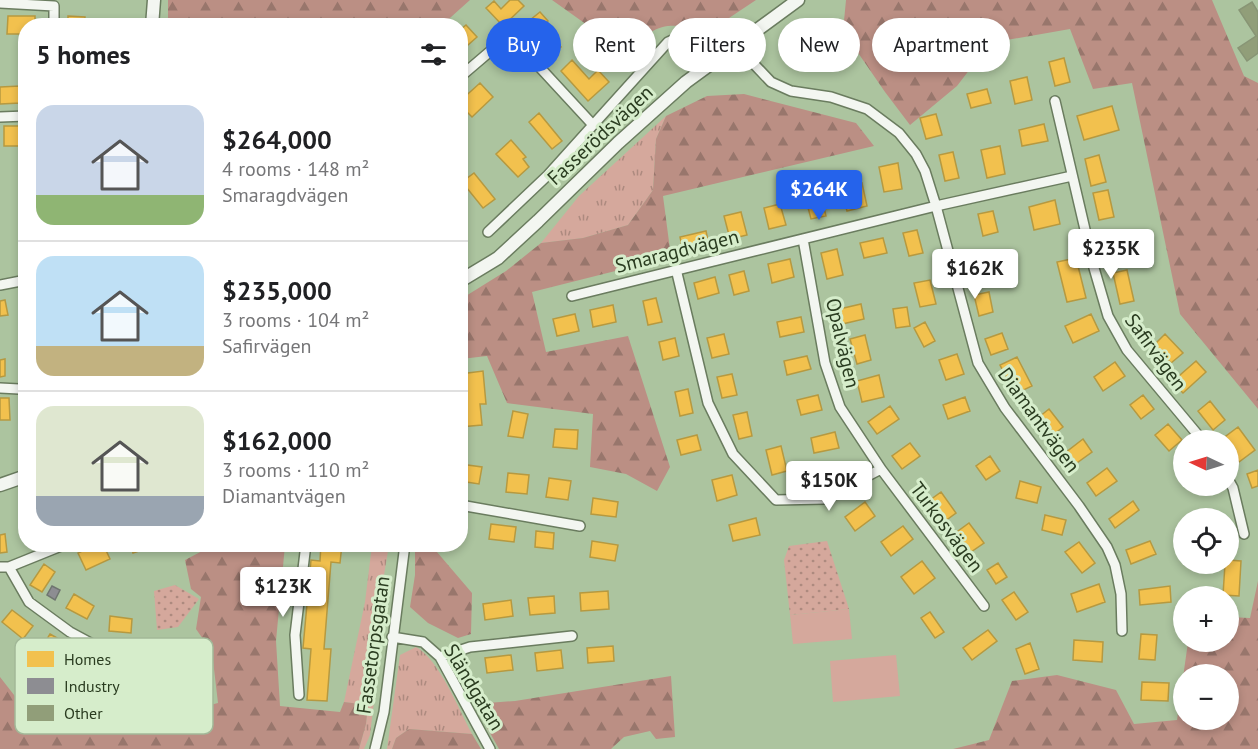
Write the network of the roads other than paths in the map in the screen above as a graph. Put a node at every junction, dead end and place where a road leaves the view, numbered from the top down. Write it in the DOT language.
graph roads {
  1 [pos="153,0"];
  2 [pos="798,0"];
  3 [pos="0,3"];
  4 [pos="54,3"];
  5 [pos="152,18"];
  6 [pos="766,24"];
  7 [pos="668,42"];
  8 [pos="468,70"];
  9 [pos="699,72"];
  10 [pos="761,72"];
  11 [pos="1055,101"];
  12 [pos="0,117"];
  13 [pos="18,117"];
  14 [pos="593,125"];
  15 [pos="1072,176"];
  16 [pos="936,206"];
  17 [pos="488,232"];
  18 [pos="803,239"];
  19 [pos="676,269"];
  20 [pos="468,276"];
  21 [pos="18,282"];
  22 [pos="0,285"];
  23 [pos="572,296"];
  24 [pos="0,388"];
  25 [pos="18,389"];
  26 [pos="1194,430"];
  27 [pos="881,469"];
  28 [pos="18,479"];
  29 [pos="0,485"];
  30 [pos="1235,496"];
  31 [pos="468,506"];
  32 [pos="580,526"];
  33 [pos="1244,534"];
  34 [pos="44,552"];
  35 [pos="305,552"];
  36 [pos="404,552"];
  37 [pos="4,567"];
  38 [pos="984,606"];
  39 [pos="1122,631"];
  40 [pos="572,636"];
  41 [pos="392,637"];
  42 [pos="81,638"];
  43 [pos="441,657"];
  44 [pos="299,695"];
  45 [pos="375,749"];
  46 [pos="490,749"];
  1 -- 5 [label="street"];
  2 -- 6 [label="street, Fasserödsvägen"];
  3 -- 4 [label="street"];
  7 -- 14 [label="street"];
  8 -- 14 [label="street"];
  9 -- 20 [label="street, Fasserödsvägen"];
  10 -- 16 [label="street, Diamantvägen"];
  11 -- 15 [label="street, Safirvägen"];
  12 -- 13 [label="street"];
  14 -- 17 [label="street"];
  15 -- 16 [label="street, Smaragdvägen"];
  15 -- 26 [label="street, Safirvägen"];
  16 -- 18 [label="street, Smaragdvägen"];
  16 -- 39 [label="street, Diamantvägen"];
  18 -- 19 [label="street, Smaragdvägen"];
  18 -- 27 [label="street, Opalvägen"];
  19 -- 23 [label="street, Smaragdvägen"];
  19 -- 27 [label="street"];
  21 -- 22 [label="street"];
  24 -- 25 [label="street"];
  27 -- 38 [label="street, Turkosvägen"];
  28 -- 29 [label="street"];
  30 -- 33 [label="street"];
  31 -- 32 [label="street"];
  34 -- 37 [label="street"];
  35 -- 44 [label="street"];
  36 -- 41 [label="street, Fassetorpsgatan"];
  37 -- 42 [label="street"];
  40 -- 43 [label="street"];
  41 -- 43 [label="street, Sländgatan"];
  41 -- 45 [label="street, Fassetorpsgatan"];
  43 -- 46 [label="street, Sländgatan"];
}
